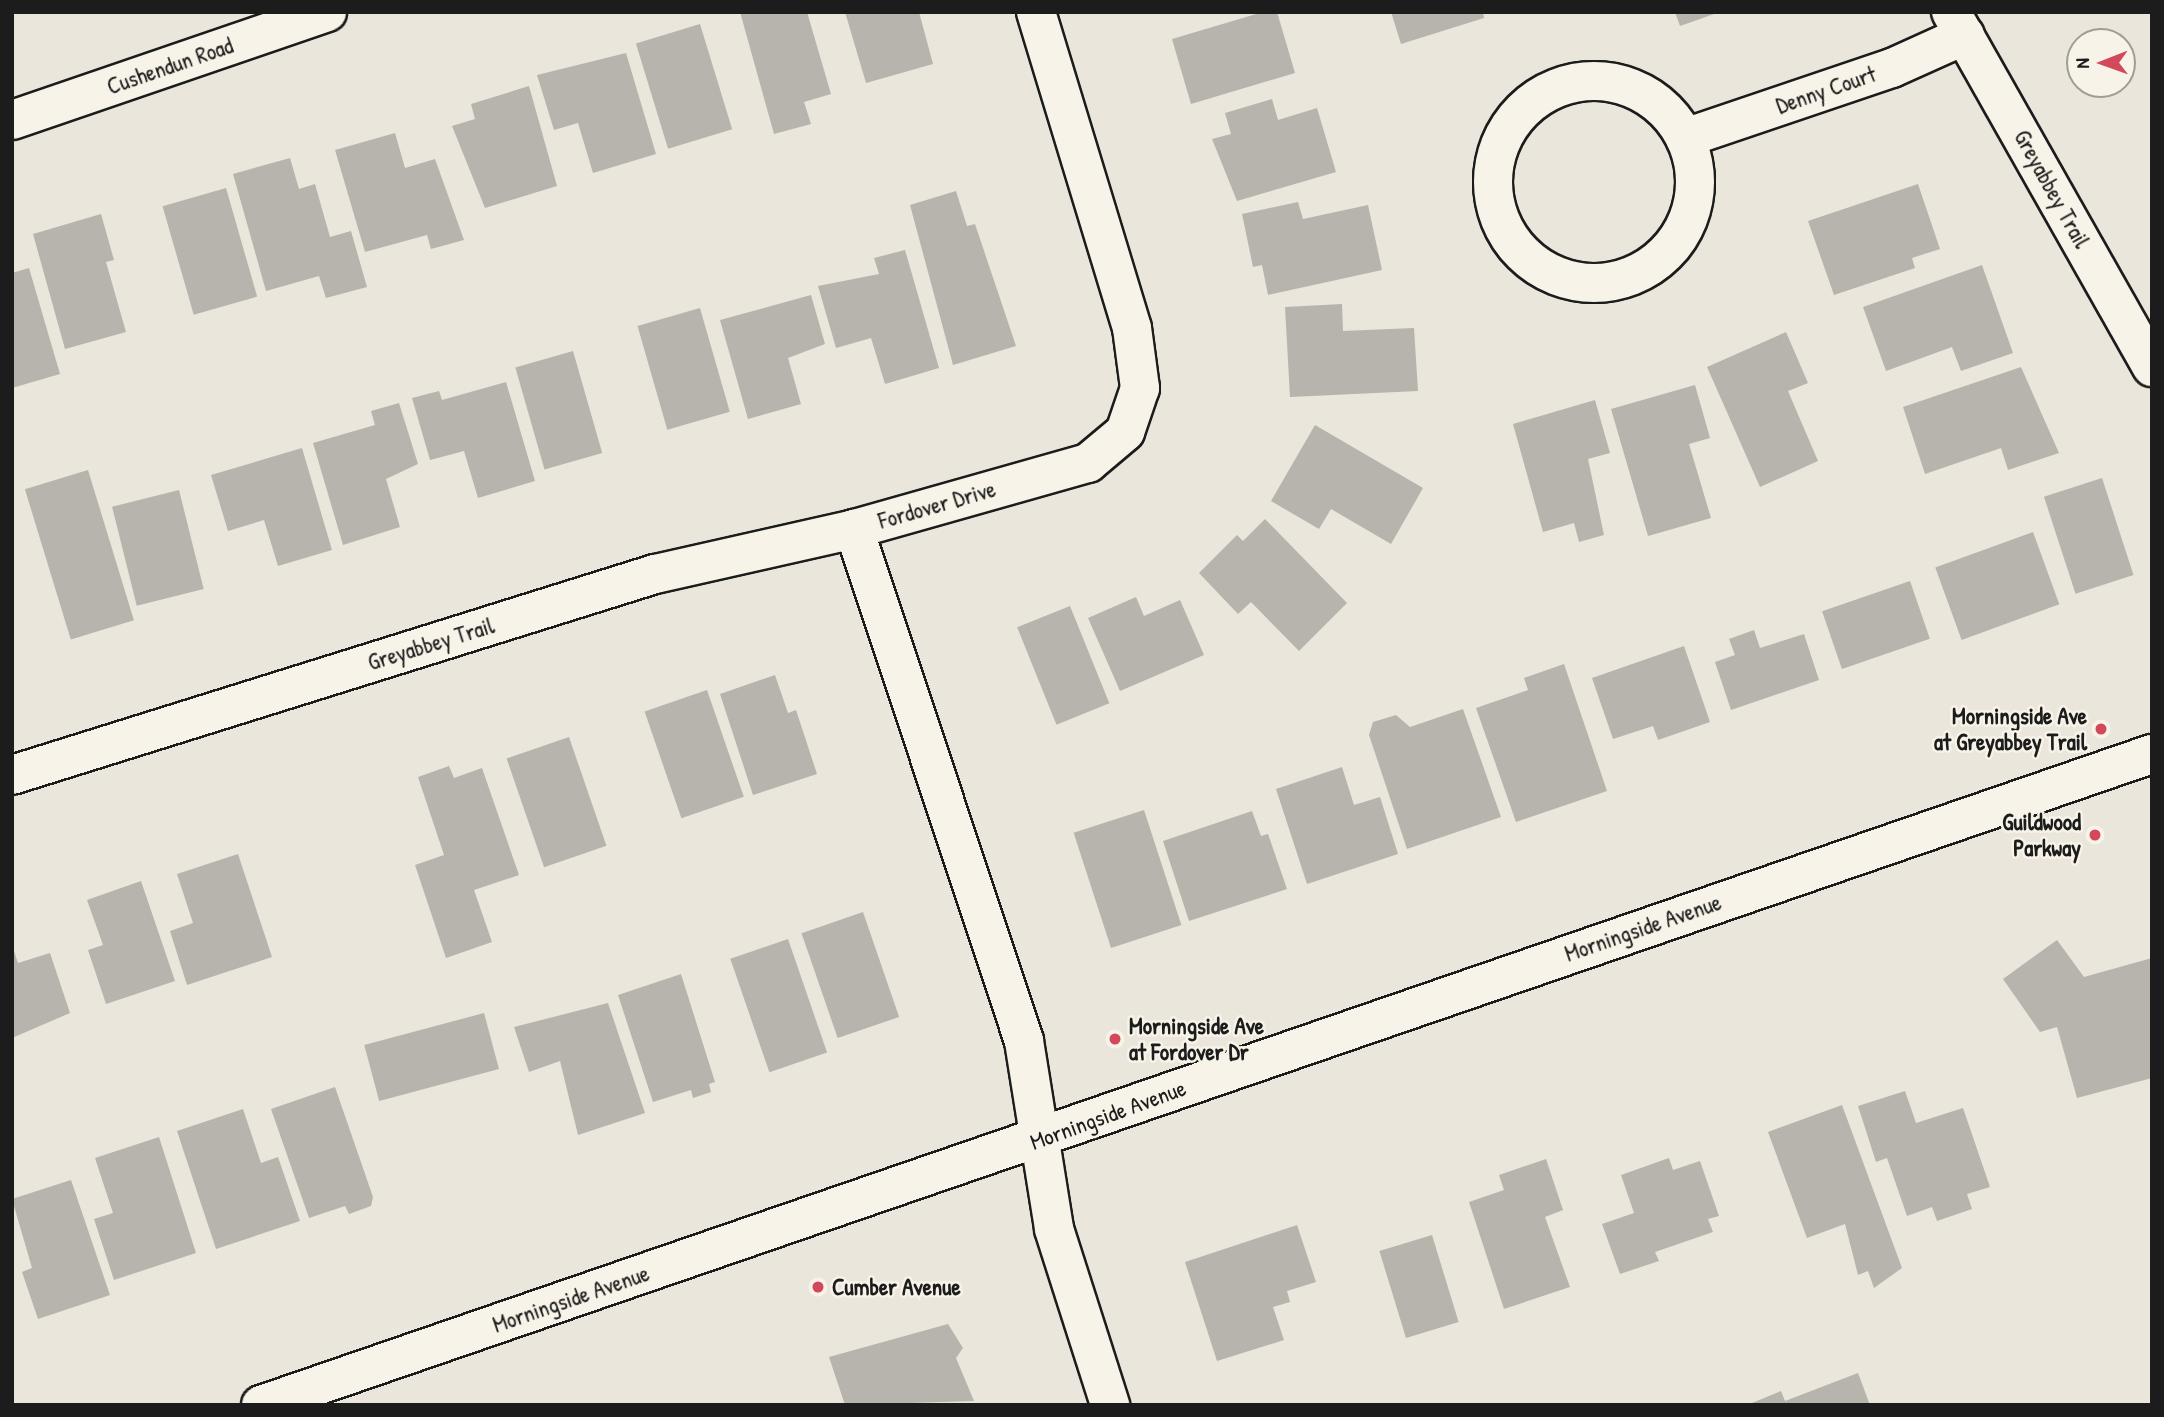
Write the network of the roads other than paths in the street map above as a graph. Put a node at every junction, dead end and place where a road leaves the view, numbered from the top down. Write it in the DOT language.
graph roads {
  1 [pos="327,12"];
  2 [pos="1036,12"];
  3 [pos="1958,24"];
  4 [pos="12,120"];
  5 [pos="1685,138"];
  6 [pos="2152,367"];
  7 [pos="855,529"];
  8 [pos="2152,754"];
  9 [pos="12,775"];
  10 [pos="1038,1140"];
  11 [pos="261,1405"];
  12 [pos="1110,1405"];
  1 -- 4 [label="street, Cushendun Road"];
  2 -- 7 [label="street, Fordover Drive"];
  3 -- 5 [label="street, Denny Court"];
  3 -- 6 [label="street, Greyabbey Trail"];
  5 -- 5 [label="street"];
  7 -- 9 [label="street, Greyabbey Trail"];
  7 -- 10 [label="street, Fordover Drive"];
  8 -- 10 [label="street, Morningside Avenue"];
  10 -- 11 [label="street, Morningside Avenue"];
  10 -- 12 [label="street"];
}
